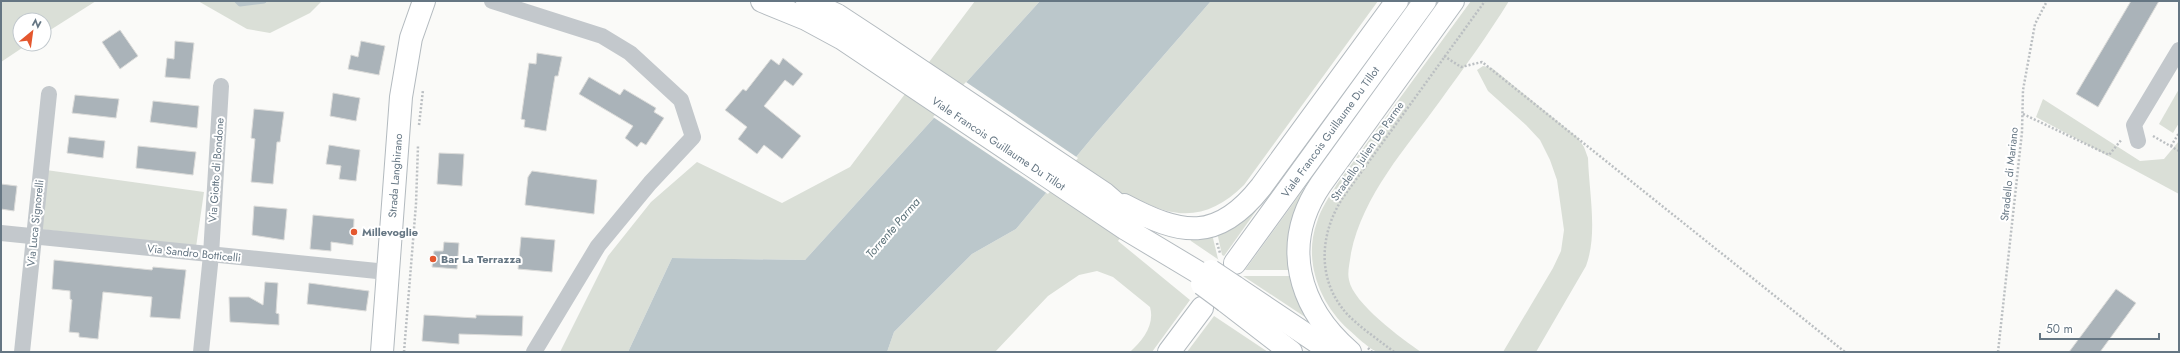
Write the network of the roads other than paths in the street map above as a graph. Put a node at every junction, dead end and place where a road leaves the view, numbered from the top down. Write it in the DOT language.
graph roads {
  1 [pos="424,1"];
  2 [pos="492,1"];
  3 [pos="762,1"];
  4 [pos="807,1"];
  5 [pos="1397,1"];
  6 [pos="1425,1"];
  7 [pos="1453,1"];
  8 [pos="2179,50"];
  9 [pos="888,59"];
  10 [pos="221,86"];
  11 [pos="49,94"];
  12 [pos="2138,141"];
  13 [pos="1133,220"];
  14 [pos="1,232"];
  15 [pos="33,235"];
  16 [pos="210,255"];
  17 [pos="1235,263"];
  18 [pos="387,272"];
  19 [pos="1230,294"];
  20 [pos="1202,308"];
  21 [pos="22,352"];
  22 [pos="201,352"];
  23 [pos="382,352"];
  24 [pos="534,352"];
  25 [pos="1169,352"];
  26 [pos="1291,352"];
  27 [pos="1317,352"];
  28 [pos="1332,352"];
  29 [pos="1350,352"];
  1 -- 18 [label="main road, Strada Langhirano"];
  2 -- 24 [label="street"];
  3 -- 9 [label="main road, Viale Francois Guillaume Du Tillot"];
  4 -- 9 [label="main road, Viale Francois Guillaume Du Tillot"];
  5 -- 13 [label="main road"];
  6 -- 17 [label="main road, Viale Francois Guillaume Du Tillot"];
  7 -- 29 [label="main road"];
  8 -- 12 [label="street"];
  9 -- 13 [label="main road, Viale Francois Guillaume Du Tillot"];
  9 -- 13 [label="main road, Viale Francois Guillaume Du Tillot"];
  10 -- 16 [label="street, Via Giotto di Bondone"];
  11 -- 15 [label="street, Via Luca Signorelli"];
  13 -- 19 [label="main road, Viale Francois Guillaume Du Tillot, bridge"];
  14 -- 15 [label="street, Via Sandro Botticelli"];
  15 -- 16 [label="street, Via Sandro Botticelli"];
  15 -- 21 [label="street, Via Luca Signorelli"];
  16 -- 18 [label="street, Via Sandro Botticelli"];
  16 -- 22 [label="street, Via Giotto di Bondone"];
  18 -- 23 [label="main road, Strada Langhirano"];
  19 -- 26 [label="main road"];
  19 -- 27 [label="main road"];
  19 -- 28 [label="main road"];
  20 -- 25 [label="main road"];
}
